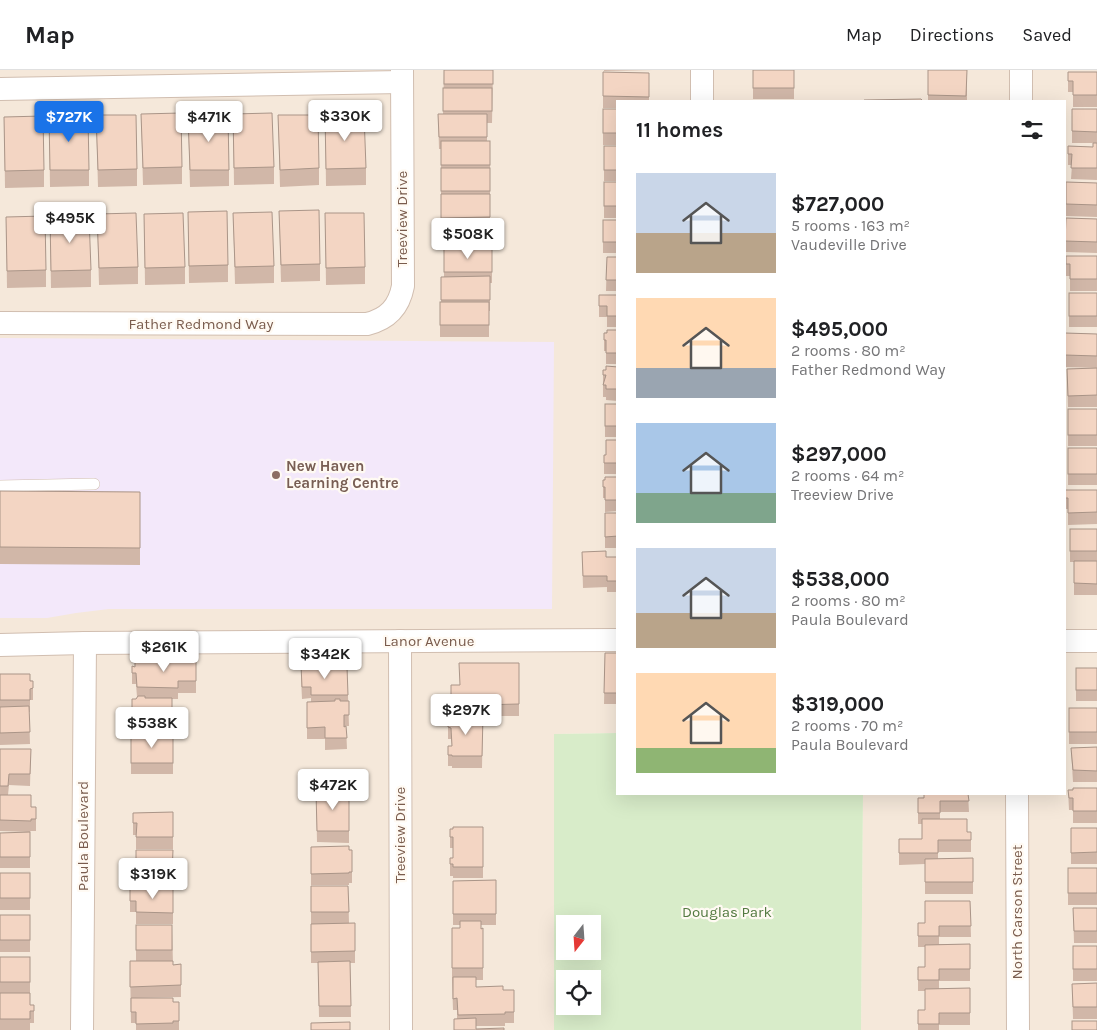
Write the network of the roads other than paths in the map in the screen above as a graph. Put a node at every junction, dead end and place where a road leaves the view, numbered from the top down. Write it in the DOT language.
graph roads {
  1 [pos="702,70"];
  2 [pos="1021,70"];
  3 [pos="402,76"];
  4 [pos="0,89"];
  5 [pos="702,100"];
  6 [pos="1021,100"];
  7 [pos="396,307"];
  8 [pos="0,324"];
  9 [pos="94,484"];
  10 [pos="0,486"];
  11 [pos="616,640"];
  12 [pos="400,641"];
  13 [pos="1066,641"];
  14 [pos="1097,641"];
  15 [pos="85,643"];
  16 [pos="0,645"];
  17 [pos="1017,795"];
  18 [pos="82,1030"];
  19 [pos="401,1030"];
  20 [pos="1018,1030"];
  1 -- 5 [label="street"];
  2 -- 6 [label="street"];
  3 -- 4 [label="street"];
  3 -- 7 [label="street, Treeview Drive"];
  7 -- 8 [label="street, Father Redmond Way"];
  9 -- 10 [label="lane"];
  11 -- 12 [label="street, Lanor Avenue"];
  12 -- 15 [label="street, Lanor Avenue"];
  12 -- 19 [label="street, Treeview Drive"];
  13 -- 14 [label="street"];
  15 -- 16 [label="street, Lanor Avenue"];
  15 -- 18 [label="street, Paula Boulevard"];
  17 -- 20 [label="street, North Carson Street"];
}
